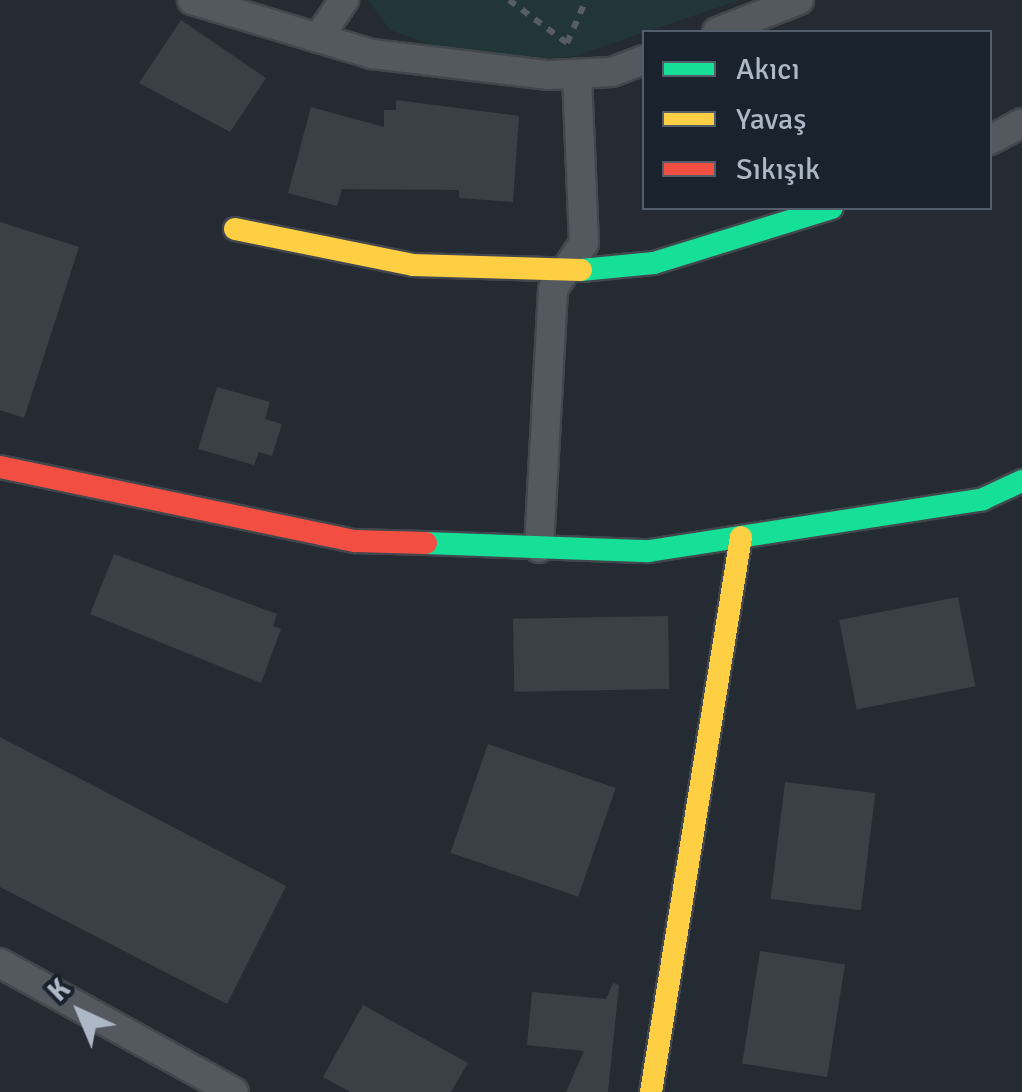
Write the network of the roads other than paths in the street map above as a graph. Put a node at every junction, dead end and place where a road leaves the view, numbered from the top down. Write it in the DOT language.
graph roads {
  1 [pos="192,0"];
  2 [pos="344,0"];
  3 [pos="799,0"];
  4 [pos="722,30"];
  5 [pos="318,38"];
  6 [pos="642,61"];
  7 [pos="576,74"];
  8 [pos="1022,122"];
  9 [pos="992,139"];
  10 [pos="825,210"];
  11 [pos="234,229"];
  12 [pos="564,272"];
  13 [pos="0,467"];
  14 [pos="1022,481"];
  15 [pos="742,537"];
  16 [pos="540,548"];
  17 [pos="0,963"];
  18 [pos="234,1092"];
  19 [pos="651,1092"];
  1 -- 5 [label="street"];
  2 -- 5 [label="street"];
  3 -- 4 [label="street"];
  5 -- 7 [label="street"];
  6 -- 7 [label="street"];
  7 -- 12 [label="street"];
  8 -- 9 [label="street"];
  10 -- 12 [label="street"];
  11 -- 12 [label="street"];
  12 -- 16 [label="street"];
  13 -- 16 [label="street"];
  14 -- 15 [label="street"];
  15 -- 16 [label="street"];
  15 -- 19 [label="street"];
  17 -- 18 [label="street"];
}
